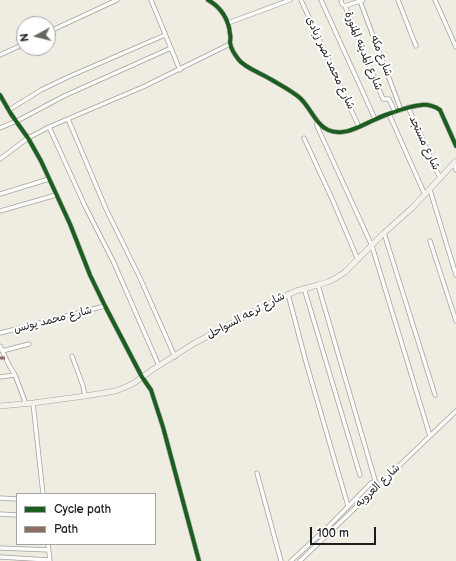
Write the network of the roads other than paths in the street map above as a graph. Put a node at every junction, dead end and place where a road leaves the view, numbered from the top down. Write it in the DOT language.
graph roads {
  1 [pos="117,0"];
  2 [pos="151,0"];
  3 [pos="208,0"];
  4 [pos="290,0"];
  5 [pos="301,0"];
  6 [pos="321,0"];
  7 [pos="341,0"];
  8 [pos="398,0"];
  9 [pos="435,0"];
  10 [pos="362,1"];
  11 [pos="351,2"];
  12 [pos="345,6"];
  13 [pos="228,23"];
  14 [pos="56,28"];
  15 [pos="165,35"];
  16 [pos="230,44"];
  17 [pos="416,46"];
  18 [pos="456,47"];
  19 [pos="16,48"];
  20 [pos="171,48"];
  21 [pos="0,55"];
  22 [pos="180,70"];
  23 [pos="0,95"];
  24 [pos="408,107"];
  25 [pos="9,110"];
  26 [pos="402,110"];
  27 [pos="395,112"];
  28 [pos="390,114"];
  29 [pos="68,119"];
  30 [pos="375,119"];
  31 [pos="317,120"];
  32 [pos="17,121"];
  33 [pos="359,127"];
  34 [pos="0,128"];
  35 [pos="49,128"];
  36 [pos="28,138"];
  37 [pos="304,138"];
  38 [pos="456,146"];
  39 [pos="0,159"];
  40 [pos="455,162"];
  41 [pos="456,170"];
  42 [pos="440,178"];
  43 [pos="49,179"];
  44 [pos="430,190"];
  45 [pos="0,194"];
  46 [pos="425,194"];
  47 [pos="56,195"];
  48 [pos="0,211"];
  49 [pos="384,233"];
  50 [pos="430,241"];
  51 [pos="372,246"];
  52 [pos="358,260"];
  53 [pos="456,275"];
  54 [pos="318,285"];
  55 [pos="304,288"];
  56 [pos="288,294"];
  57 [pos="105,306"];
  58 [pos="456,321"];
  59 [pos="0,334"];
  60 [pos="29,344"];
  61 [pos="0,346"];
  62 [pos="2,351"];
  63 [pos="72,356"];
  64 [pos="174,357"];
  65 [pos="0,358"];
  66 [pos="5,358"];
  67 [pos="159,366"];
  68 [pos="15,375"];
  69 [pos="0,377"];
  70 [pos="142,377"];
  71 [pos="435,395"];
  72 [pos="86,396"];
  73 [pos="33,403"];
  74 [pos="26,404"];
  75 [pos="0,406"];
  76 [pos="456,411"];
  77 [pos="430,436"];
  78 [pos="257,473"];
  79 [pos="360,475"];
  80 [pos="375,482"];
  81 [pos="377,487"];
  82 [pos="43,493"];
  83 [pos="0,498"];
  84 [pos="16,499"];
  85 [pos="348,506"];
  86 [pos="0,514"];
  87 [pos="16,515"];
  88 [pos="331,524"];
  89 [pos="334,529"];
  90 [pos="48,545"];
  91 [pos="0,548"];
  92 [pos="49,550"];
  93 [pos="0,557"];
  94 [pos="50,560"];
  95 [pos="199,561"];
  96 [pos="281,561"];
  97 [pos="291,561"];
  98 [pos="300,561"];
  1 -- 14 [label="street"];
  2 -- 15 [label="street"];
  3 -- 13 [label="street"];
  4 -- 13 [label="street"];
  5 -- 33 [label="street, شارع محمد نصر زبادى"];
  6 -- 30 [label="street"];
  7 -- 12 [label="street"];
  8 -- 17 [label="street"];
  9 -- 18 [label="street"];
  10 -- 11 [label="street"];
  10 -- 26 [label="street, شارع مكه"];
  11 -- 12 [label="street"];
  12 -- 27 [label="street, شارع المدينه المنورة"];
  13 -- 16 [label="street"];
  15 -- 20 [label="street"];
  15 -- 25 [label="street"];
  16 -- 22 [label="street"];
  16 -- 31 [label="street"];
  19 -- 21 [label="street"];
  20 -- 22 [label="street"];
  20 -- 32 [label="street"];
  22 -- 29 [label="street"];
  23 -- 25 [label="street"];
  24 -- 26 [label="street"];
  24 -- 38 [label="street"];
  24 -- 42 [label="street, شارع مستجد"];
  25 -- 32 [label="street"];
  26 -- 27 [label="street"];
  27 -- 28 [label="street"];
  28 -- 30 [label="street"];
  28 -- 46 [label="street"];
  29 -- 35 [label="street"];
  29 -- 64 [label="street"];
  30 -- 33 [label="street"];
  31 -- 33 [label="street"];
  31 -- 51 [label="street"];
  32 -- 34 [label="street"];
  32 -- 36 [label="street"];
  35 -- 36 [label="street"];
  35 -- 67 [label="street"];
  36 -- 39 [label="street"];
  36 -- 43 [label="street"];
  37 -- 52 [label="street"];
  40 -- 41 [label="street"];
  40 -- 42 [label="main road, شارع ترعه السواحل"];
  42 -- 44 [label="main road, شارع ترعه السواحل"];
  43 -- 45 [label="street"];
  43 -- 47 [label="street"];
  44 -- 46 [label="main road, شارع ترعه السواحل"];
  44 -- 53 [label="street"];
  46 -- 49 [label="main road, شارع ترعه السواحل"];
  47 -- 48 [label="street"];
  47 -- 57 [label="street"];
  49 -- 51 [label="main road, شارع ترعه السواحل"];
  49 -- 71 [label="street"];
  50 -- 58 [label="street"];
  51 -- 52 [label="main road, شارع ترعه السواحل"];
  51 -- 77 [label="street"];
  52 -- 54 [label="main road, شارع ترعه السواحل"];
  54 -- 55 [label="main road, شارع ترعه السواحل"];
  54 -- 80 [label="street"];
  55 -- 56 [label="main road, شارع ترعه السواحل"];
  55 -- 79 [label="street"];
  56 -- 64 [label="main road, شارع ترعه السواحل"];
  56 -- 85 [label="street"];
  57 -- 59 [label="street, شارع محمد يونس"];
  57 -- 70 [label="street"];
  60 -- 62 [label="street"];
  61 -- 62 [label="street"];
  62 -- 66 [label="street"];
  63 -- 72 [label="street"];
  64 -- 67 [label="main road, شارع ترعه السواحل"];
  65 -- 66 [label="street"];
  66 -- 68 [label="street"];
  67 -- 70 [label="main road, شارع ترعه السواحل"];
  68 -- 69 [label="street"];
  68 -- 74 [label="street"];
  70 -- 72 [label="main road, شارع ترعه السواحل"];
  70 -- 95 [label="street"];
  72 -- 73 [label="main road, شارع ترعه السواحل"];
  73 -- 74 [label="main road, شارع ترعه السواحل"];
  73 -- 82 [label="street"];
  74 -- 75 [label="main road, شارع ترعه السواحل"];
  76 -- 77 [label="street, شارع العروبه"];
  77 -- 81 [label="street, شارع العروبه"];
  78 -- 96 [label="street"];
  80 -- 81 [label="street"];
  80 -- 85 [label="street, شارع العروبه"];
  81 -- 89 [label="street, شارع العروبه"];
  83 -- 84 [label="street"];
  85 -- 88 [label="street, شارع العروبه"];
  86 -- 87 [label="street"];
  88 -- 89 [label="street"];
  88 -- 97 [label="street, شارع العروبه"];
  89 -- 98 [label="street, شارع العروبه"];
  90 -- 92 [label="street"];
  91 -- 92 [label="street"];
  92 -- 94 [label="street"];
  93 -- 94 [label="street"];
}
